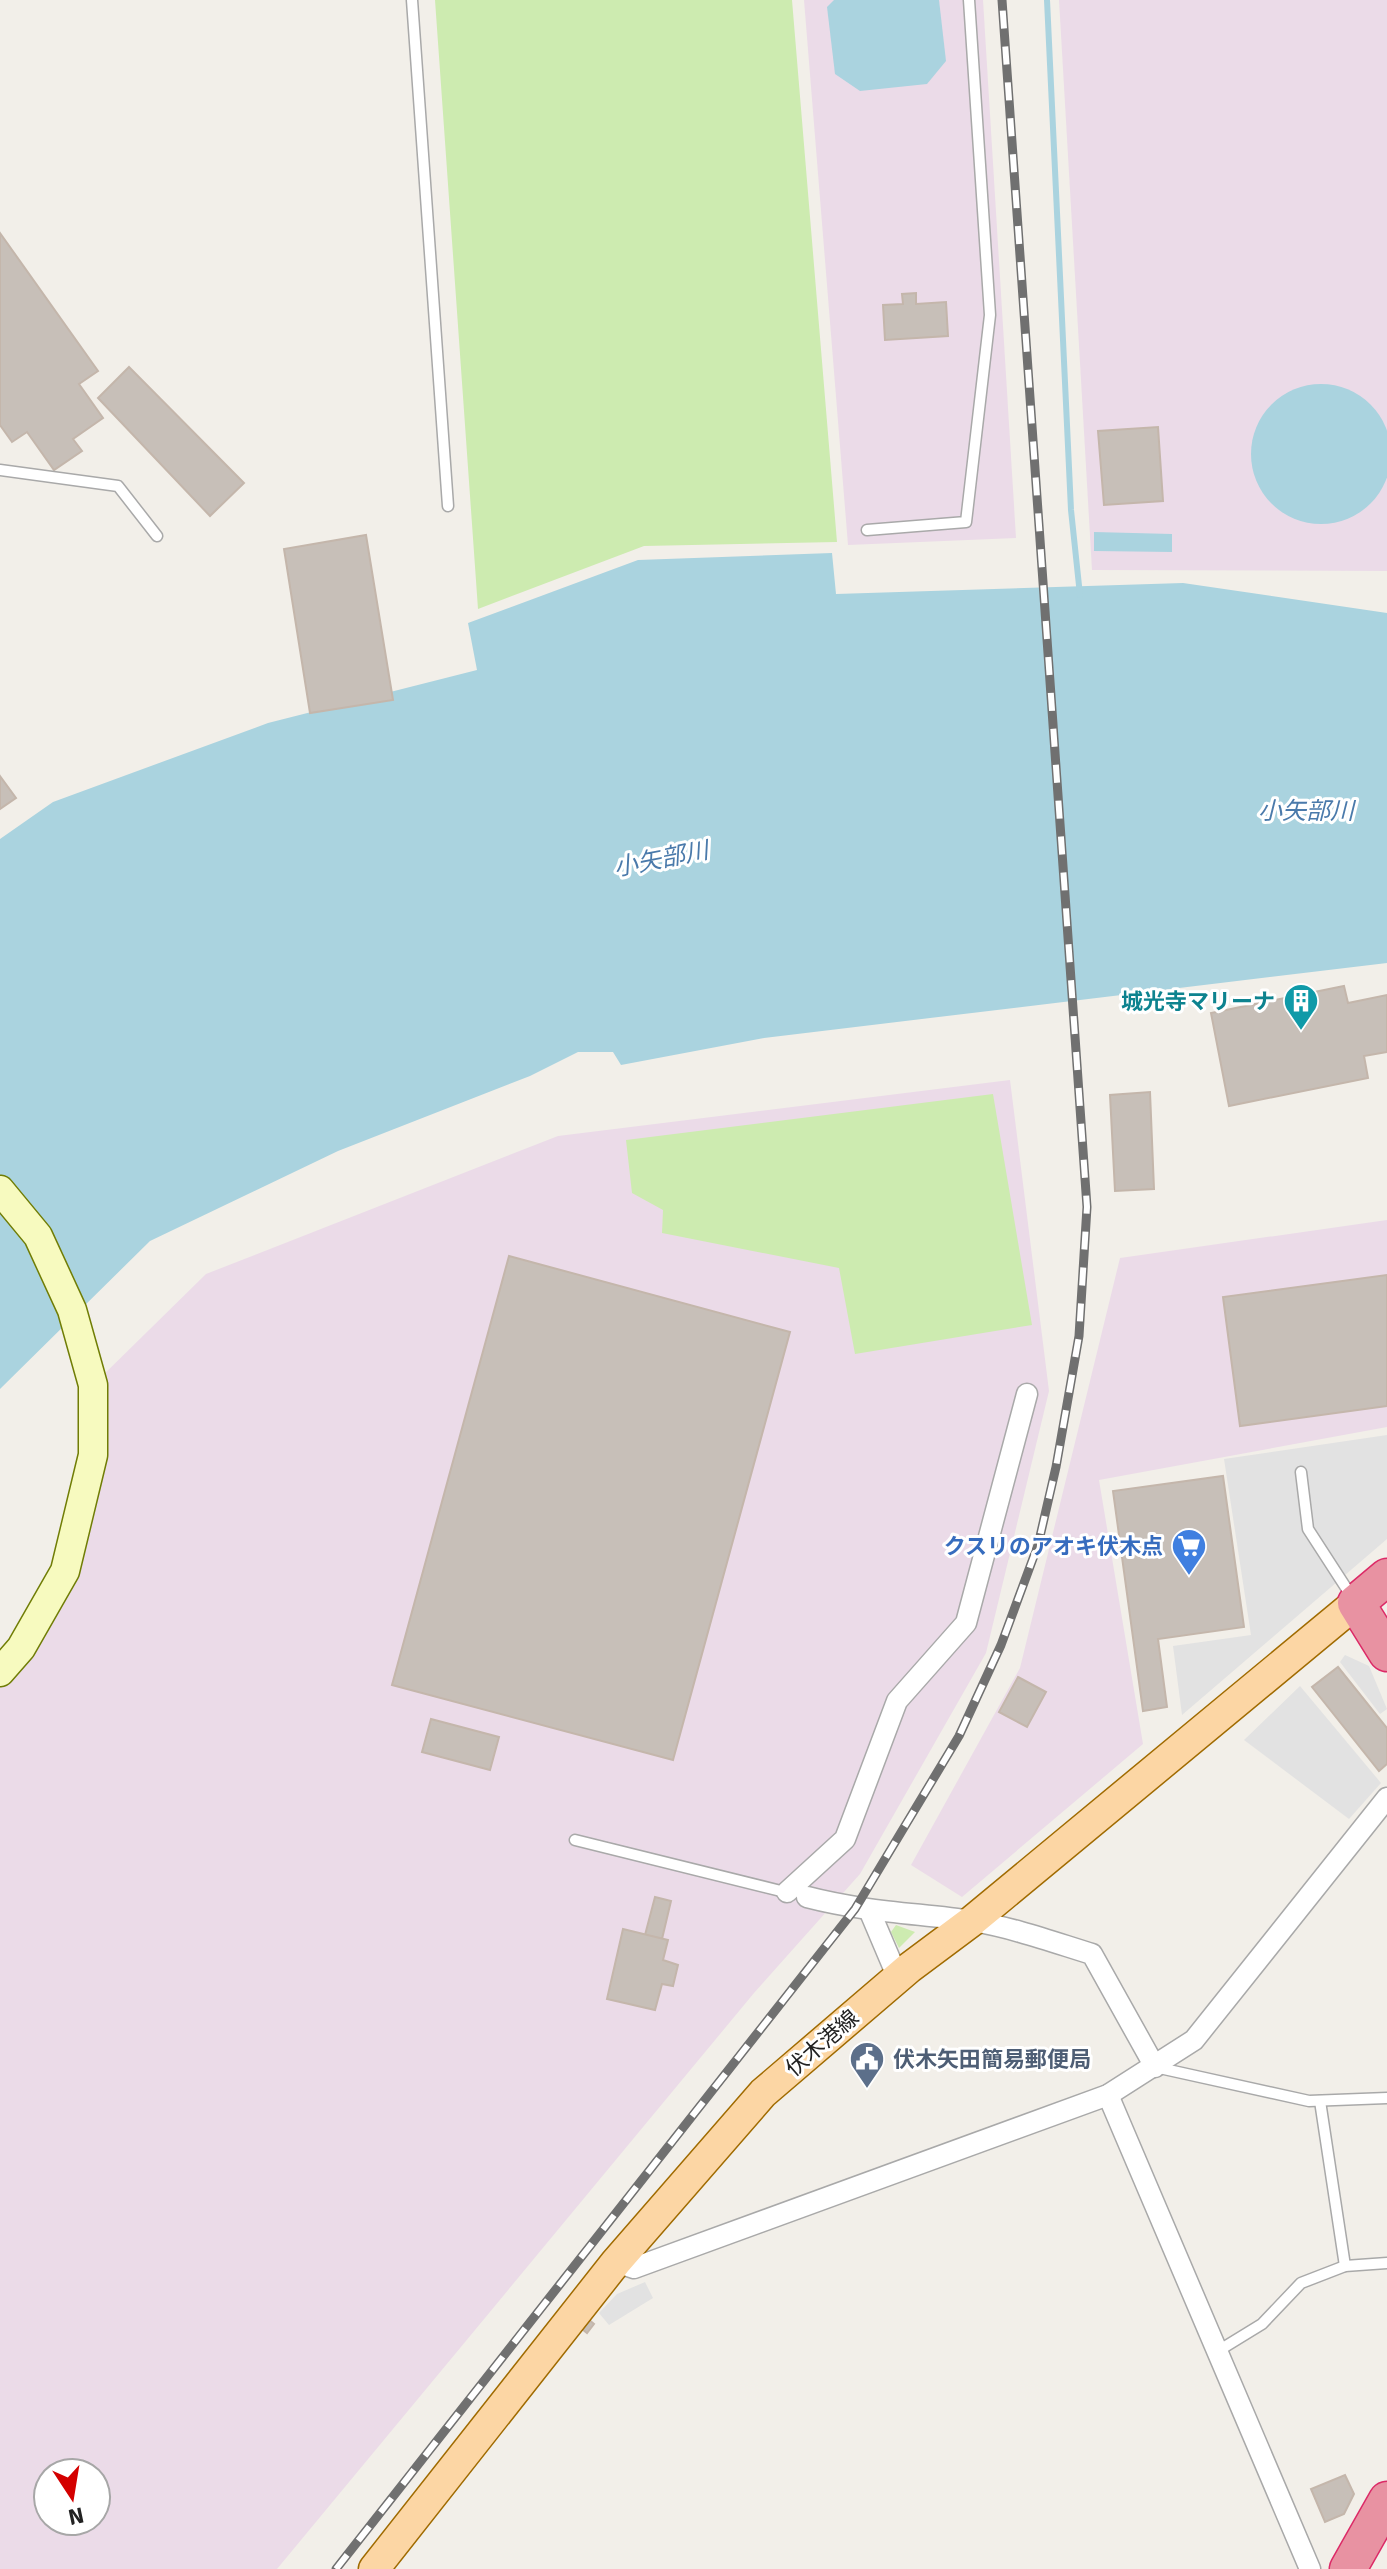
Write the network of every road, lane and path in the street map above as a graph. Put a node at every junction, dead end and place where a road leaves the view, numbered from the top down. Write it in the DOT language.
graph roads {
  1 [pos="412,0"];
  2 [pos="969,0"];
  3 [pos="0,470"];
  4 [pos="448,506"];
  5 [pos="867,530"];
  6 [pos="157,536"];
  7 [pos="0,1190"];
  8 [pos="1027,1394"];
  9 [pos="1301,1472"];
  10 [pos="1387,1577"];
  11 [pos="1356,1603"];
  12 [pos="1387,1653"];
  13 [pos="0,1672"];
  14 [pos="1387,1798"];
  15 [pos="575,1840"];
  16 [pos="797,1895"];
  17 [pos="870,1912"];
  18 [pos="972,1921"];
  19 [pos="898,1978"];
  20 [pos="1155,2067"];
  21 [pos="1108,2095"];
  22 [pos="1387,2098"];
  23 [pos="1320,2101"];
  24 [pos="616,2262"];
  25 [pos="1387,2263"];
  26 [pos="1345,2266"];
  27 [pos="1218,2351"];
  28 [pos="1387,2502"];
  29 [pos="374,2569"];
  30 [pos="1310,2569"];
  31 [pos="1348,2569"];
  1 -- 4 [label="lane"];
  2 -- 5 [label="lane"];
  3 -- 6 [label="lane"];
  7 -- 13 [label="street"];
  8 -- 16 [label="street"];
  9 -- 11 [label="lane"];
  10 -- 11 [label="highway"];
  11 -- 12 [label="highway"];
  11 -- 18 [label="main road, 伏木港線"];
  14 -- 20 [label="street"];
  15 -- 16 [label="lane"];
  16 -- 17 [label="street"];
  17 -- 18 [label="street"];
  17 -- 19 [label="street"];
  18 -- 19 [label="main road, 伏木港線"];
  18 -- 20 [label="street"];
  19 -- 24 [label="main road, 伏木港線"];
  20 -- 21 [label="street"];
  20 -- 23 [label="lane"];
  21 -- 24 [label="street"];
  21 -- 27 [label="street"];
  22 -- 23 [label="lane"];
  23 -- 26 [label="lane"];
  24 -- 29 [label="main road, 伏木港線"];
  25 -- 26 [label="lane"];
  26 -- 27 [label="lane"];
  27 -- 30 [label="street"];
  28 -- 31 [label="highway"];
}
